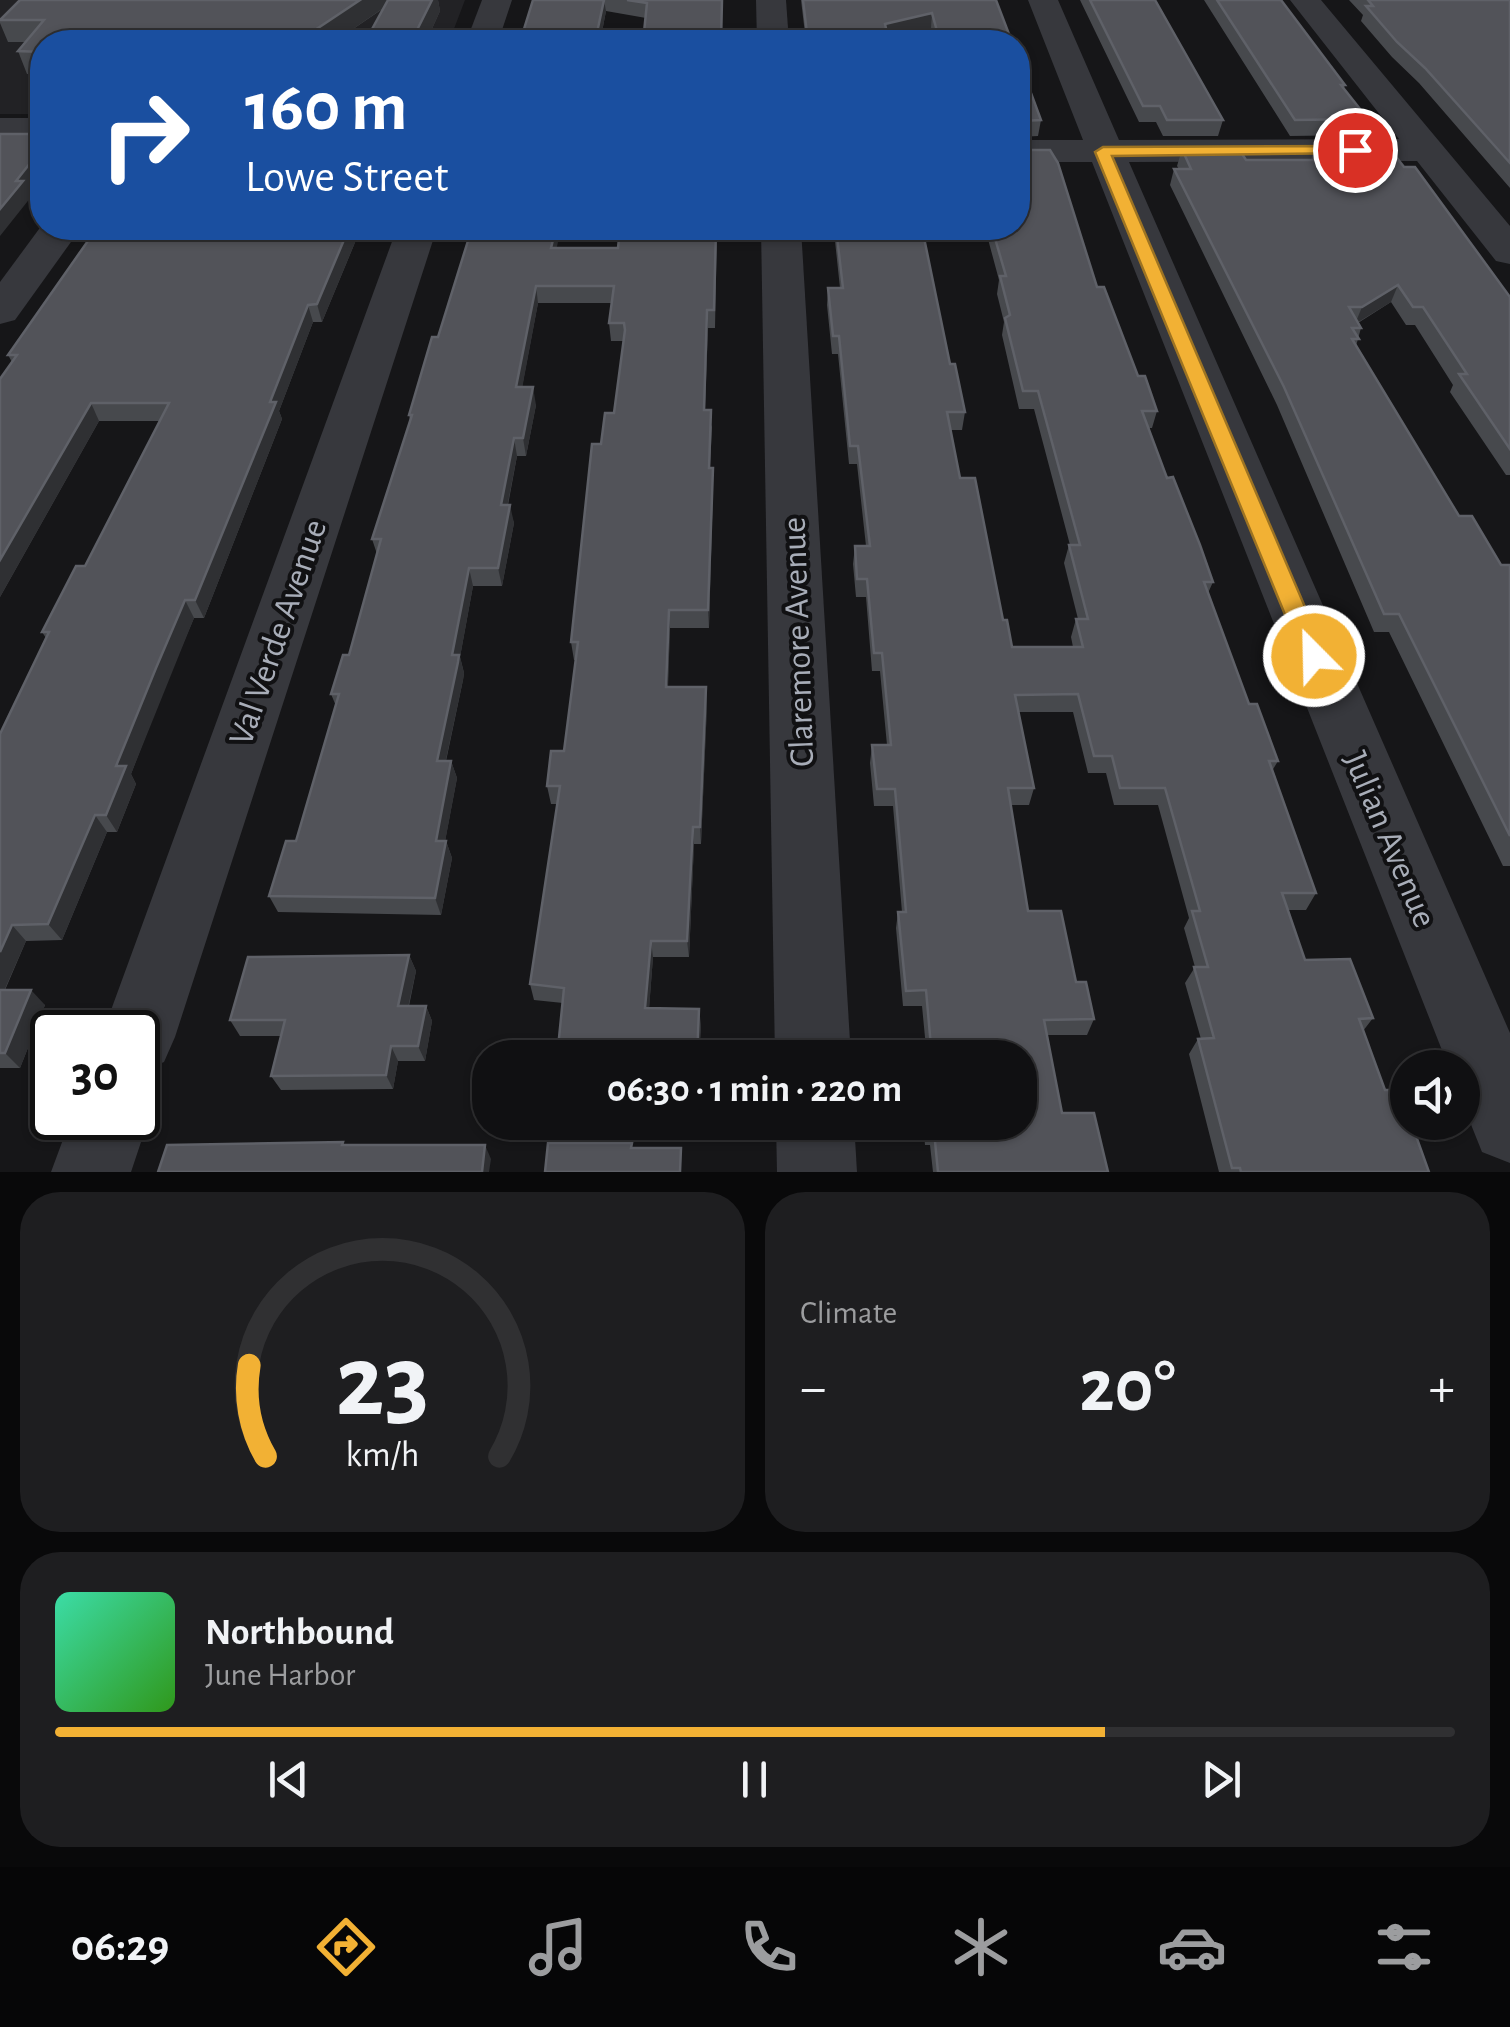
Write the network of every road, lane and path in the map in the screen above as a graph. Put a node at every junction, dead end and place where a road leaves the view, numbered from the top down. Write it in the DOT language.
graph roads {
  1 [pos="497,0"];
  2 [pos="771,0"];
  3 [pos="1043,0"];
  4 [pos="1305,0"];
  5 [pos="486,30"];
  6 [pos="772,30"];
  7 [pos="0,129"];
  8 [pos="30,129"];
  9 [pos="1427,150"];
  10 [pos="1030,152"];
  11 [pos="1103,152"];
  12 [pos="52,240"];
  13 [pos="413,240"];
  14 [pos="781,240"];
  15 [pos="1510,252"];
  16 [pos="0,311"];
  17 [pos="147,1010"];
  18 [pos="811,1040"];
  19 [pos="1510,1124"];
  20 [pos="102,1140"];
  21 [pos="816,1140"];
  22 [pos="91,1172"];
  23 [pos="817,1172"];
  1 -- 5 [label="street"];
  2 -- 6 [label="street"];
  3 -- 11 [label="street, Julian Avenue"];
  4 -- 9 [label="street"];
  7 -- 8 [label="street"];
  9 -- 11 [label="street"];
  9 -- 15 [label="street"];
  10 -- 11 [label="street"];
  11 -- 19 [label="street, Julian Avenue"];
  12 -- 16 [label="street"];
  13 -- 17 [label="street, Val Verde Avenue"];
  14 -- 18 [label="street, Claremore Avenue"];
  20 -- 22 [label="street"];
  21 -- 23 [label="street"];
}
